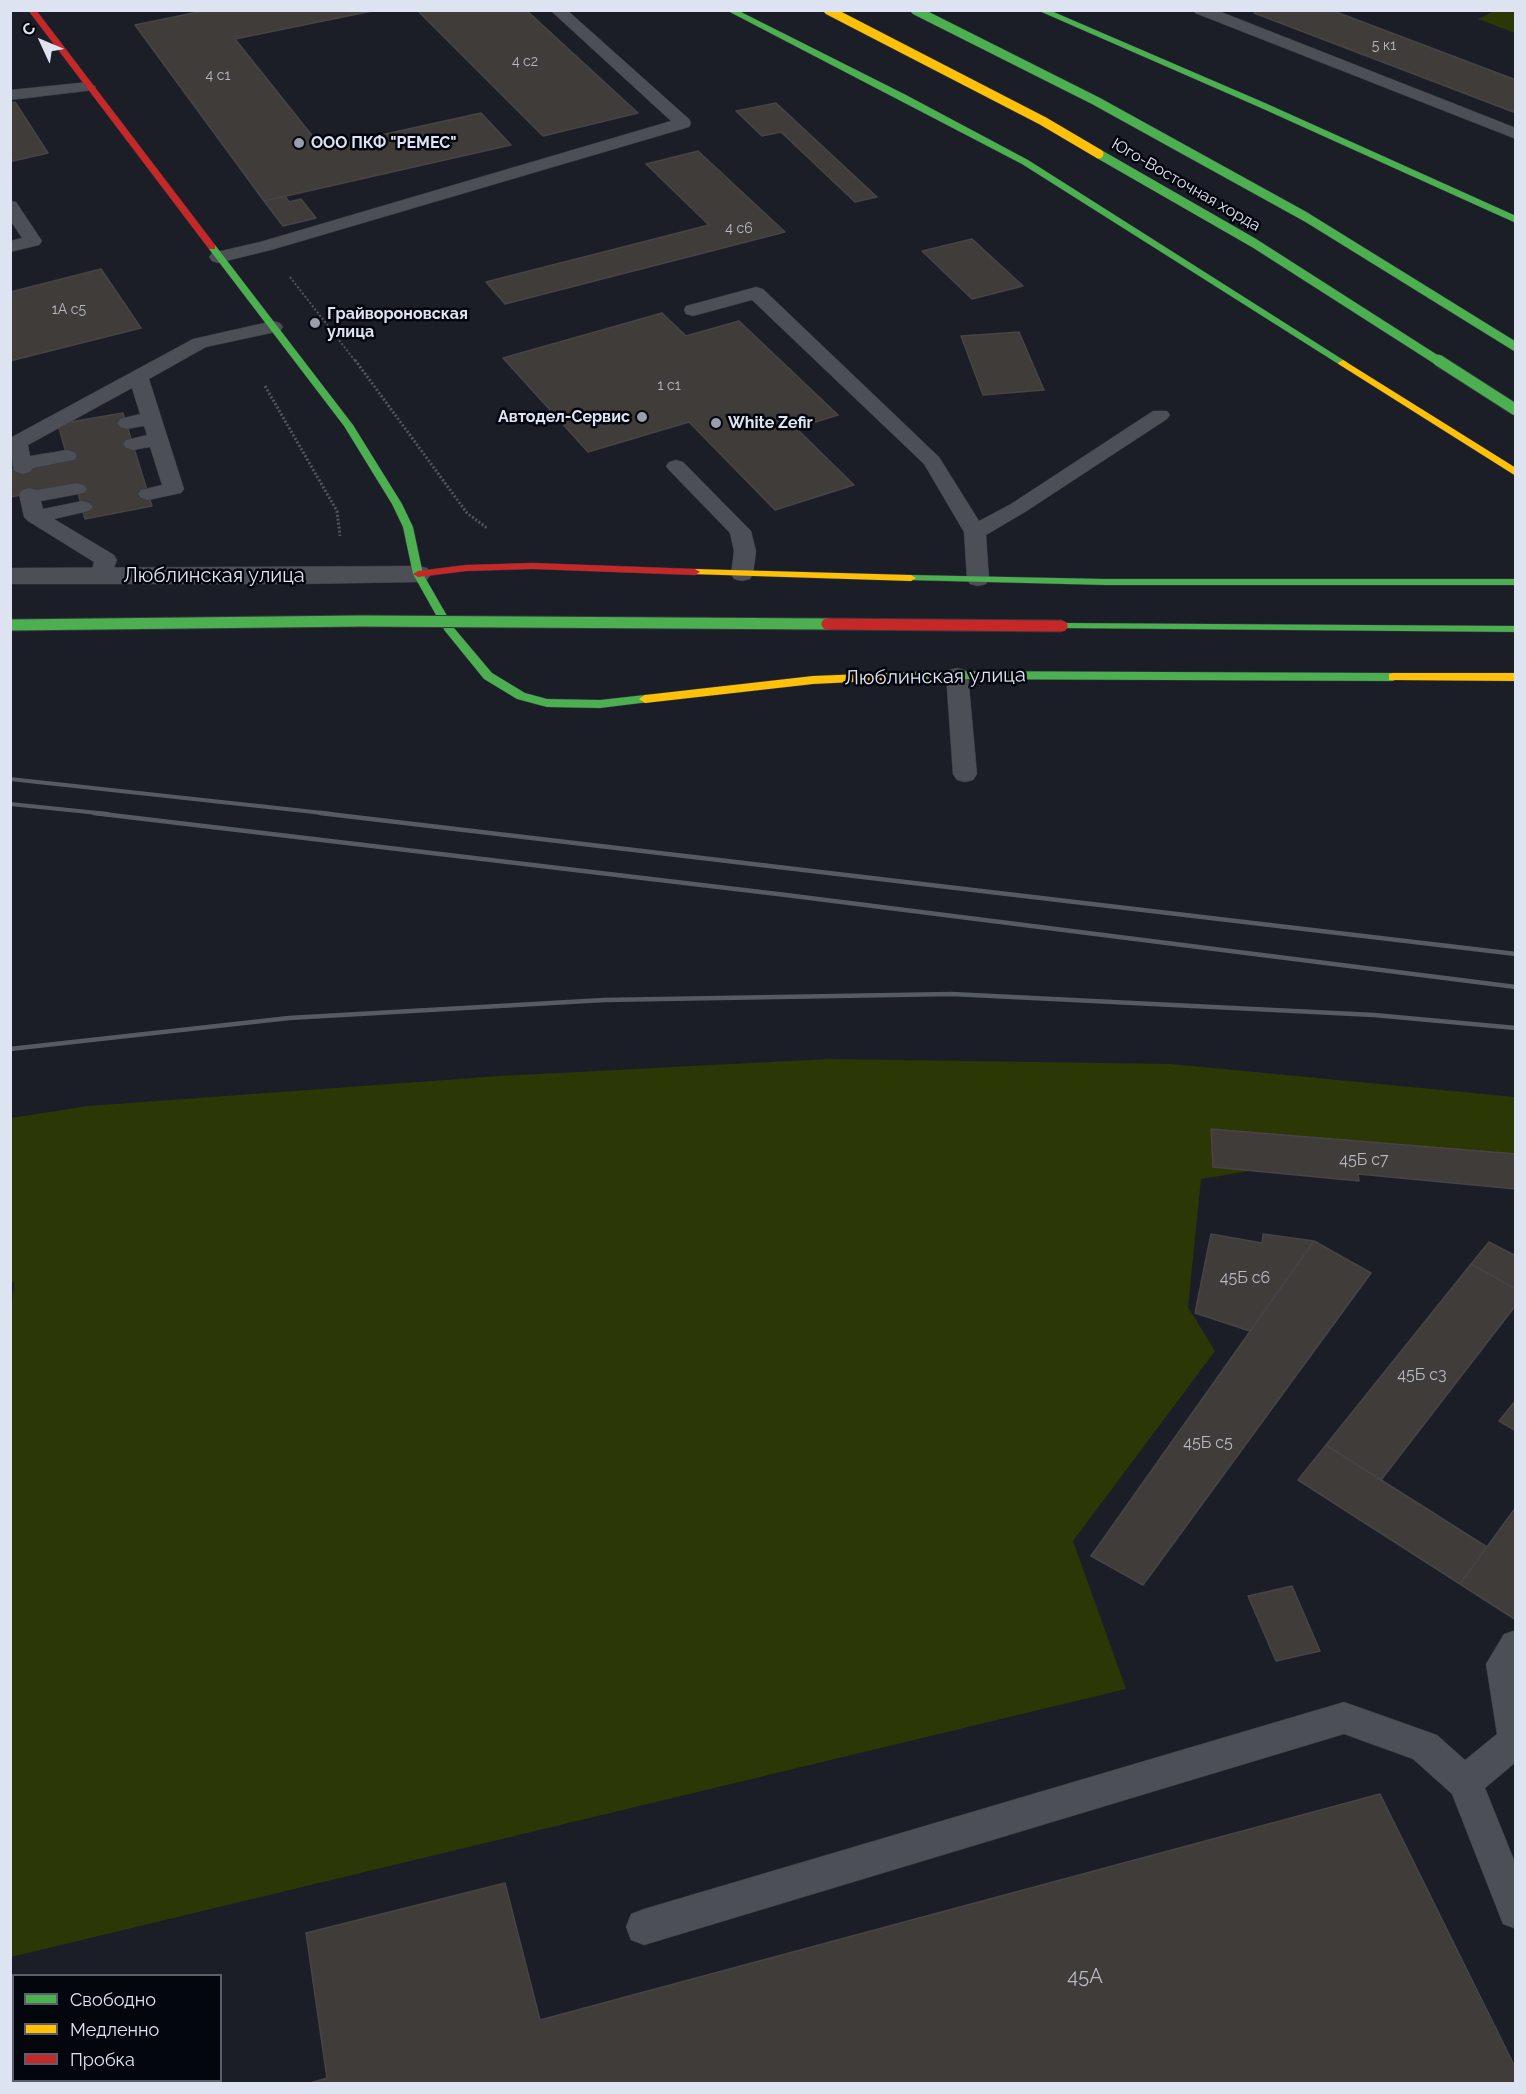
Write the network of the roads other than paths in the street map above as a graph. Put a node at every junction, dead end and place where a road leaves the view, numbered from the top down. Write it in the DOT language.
graph roads {
  1 [pos="32,10"];
  2 [pos="556,10"];
  3 [pos="730,10"];
  4 [pos="828,10"];
  5 [pos="915,10"];
  6 [pos="1041,10"];
  7 [pos="1201,10"];
  8 [pos="88,87"];
  9 [pos="10,95"];
  10 [pos="1515,134"];
  11 [pos="10,206"];
  12 [pos="1515,220"];
  13 [pos="10,247"];
  14 [pos="218,257"];
  15 [pos="693,310"];
  16 [pos="273,327"];
  17 [pos="1515,347"];
  18 [pos="138,376"];
  19 [pos="1515,410"];
  20 [pos="1160,414"];
  21 [pos="152,418"];
  22 [pos="126,423"];
  23 [pos="61,435"];
  24 [pos="158,439"];
  25 [pos="14,443"];
  26 [pos="133,444"];
  27 [pos="67,456"];
  28 [pos="676,466"];
  29 [pos="1515,472"];
  30 [pos="145,485"];
  31 [pos="79,498"];
  32 [pos="975,532"];
  33 [pos="1515,566"];
  34 [pos="418,574"];
  35 [pos="742,574"];
  36 [pos="10,576"];
  37 [pos="101,576"];
  38 [pos="978,579"];
  39 [pos="1436,582"];
  40 [pos="1515,582"];
  41 [pos="10,625"];
  42 [pos="1515,629"];
  43 [pos="957,675"];
  44 [pos="1515,677"];
  45 [pos="965,774"];
  46 [pos="1515,1645"];
  47 [pos="1465,1783"];
  48 [pos="1515,1911"];
  49 [pos="644,1927"];
  1 -- 8 [label="main road"];
  2 -- 14 [label="lane"];
  3 -- 29 [label="main road"];
  4 -- 19 [label="main road, Юго-Восточная хорда, bridge"];
  5 -- 17 [label="main road, Юго-Восточная хорда, bridge"];
  6 -- 12 [label="main road"];
  7 -- 10 [label="lane"];
  8 -- 9 [label="lane"];
  8 -- 14 [label="main road"];
  11 -- 13 [label="lane"];
  14 -- 16 [label="main road"];
  15 -- 32 [label="lane"];
  16 -- 18 [label="lane"];
  16 -- 34 [label="main road"];
  18 -- 21 [label="lane"];
  18 -- 25 [label="lane"];
  20 -- 32 [label="lane"];
  21 -- 22 [label="lane"];
  21 -- 24 [label="lane"];
  23 -- 25 [label="lane"];
  24 -- 26 [label="lane"];
  24 -- 30 [label="lane"];
  25 -- 27 [label="lane"];
  28 -- 35 [label="lane"];
  31 -- 37 [label="lane"];
  32 -- 38 [label="lane"];
  33 -- 39 [label="main road"];
  34 -- 35 [label="main road, Люблинская улица"];
  34 -- 37 [label="street, Люблинская улица"];
  34 -- 43 [label="main road, Люблинская улица"];
  35 -- 38 [label="main road, Люблинская улица"];
  36 -- 37 [label="street, Люблинская улица"];
  38 -- 39 [label="main road, Люблинская улица"];
  39 -- 40 [label="main road"];
  41 -- 42 [label="main road, bridge"];
  43 -- 44 [label="main road, Люблинская улица"];
  43 -- 45 [label="lane"];
  46 -- 47 [label="lane"];
  47 -- 48 [label="lane"];
  47 -- 49 [label="lane"];
}
